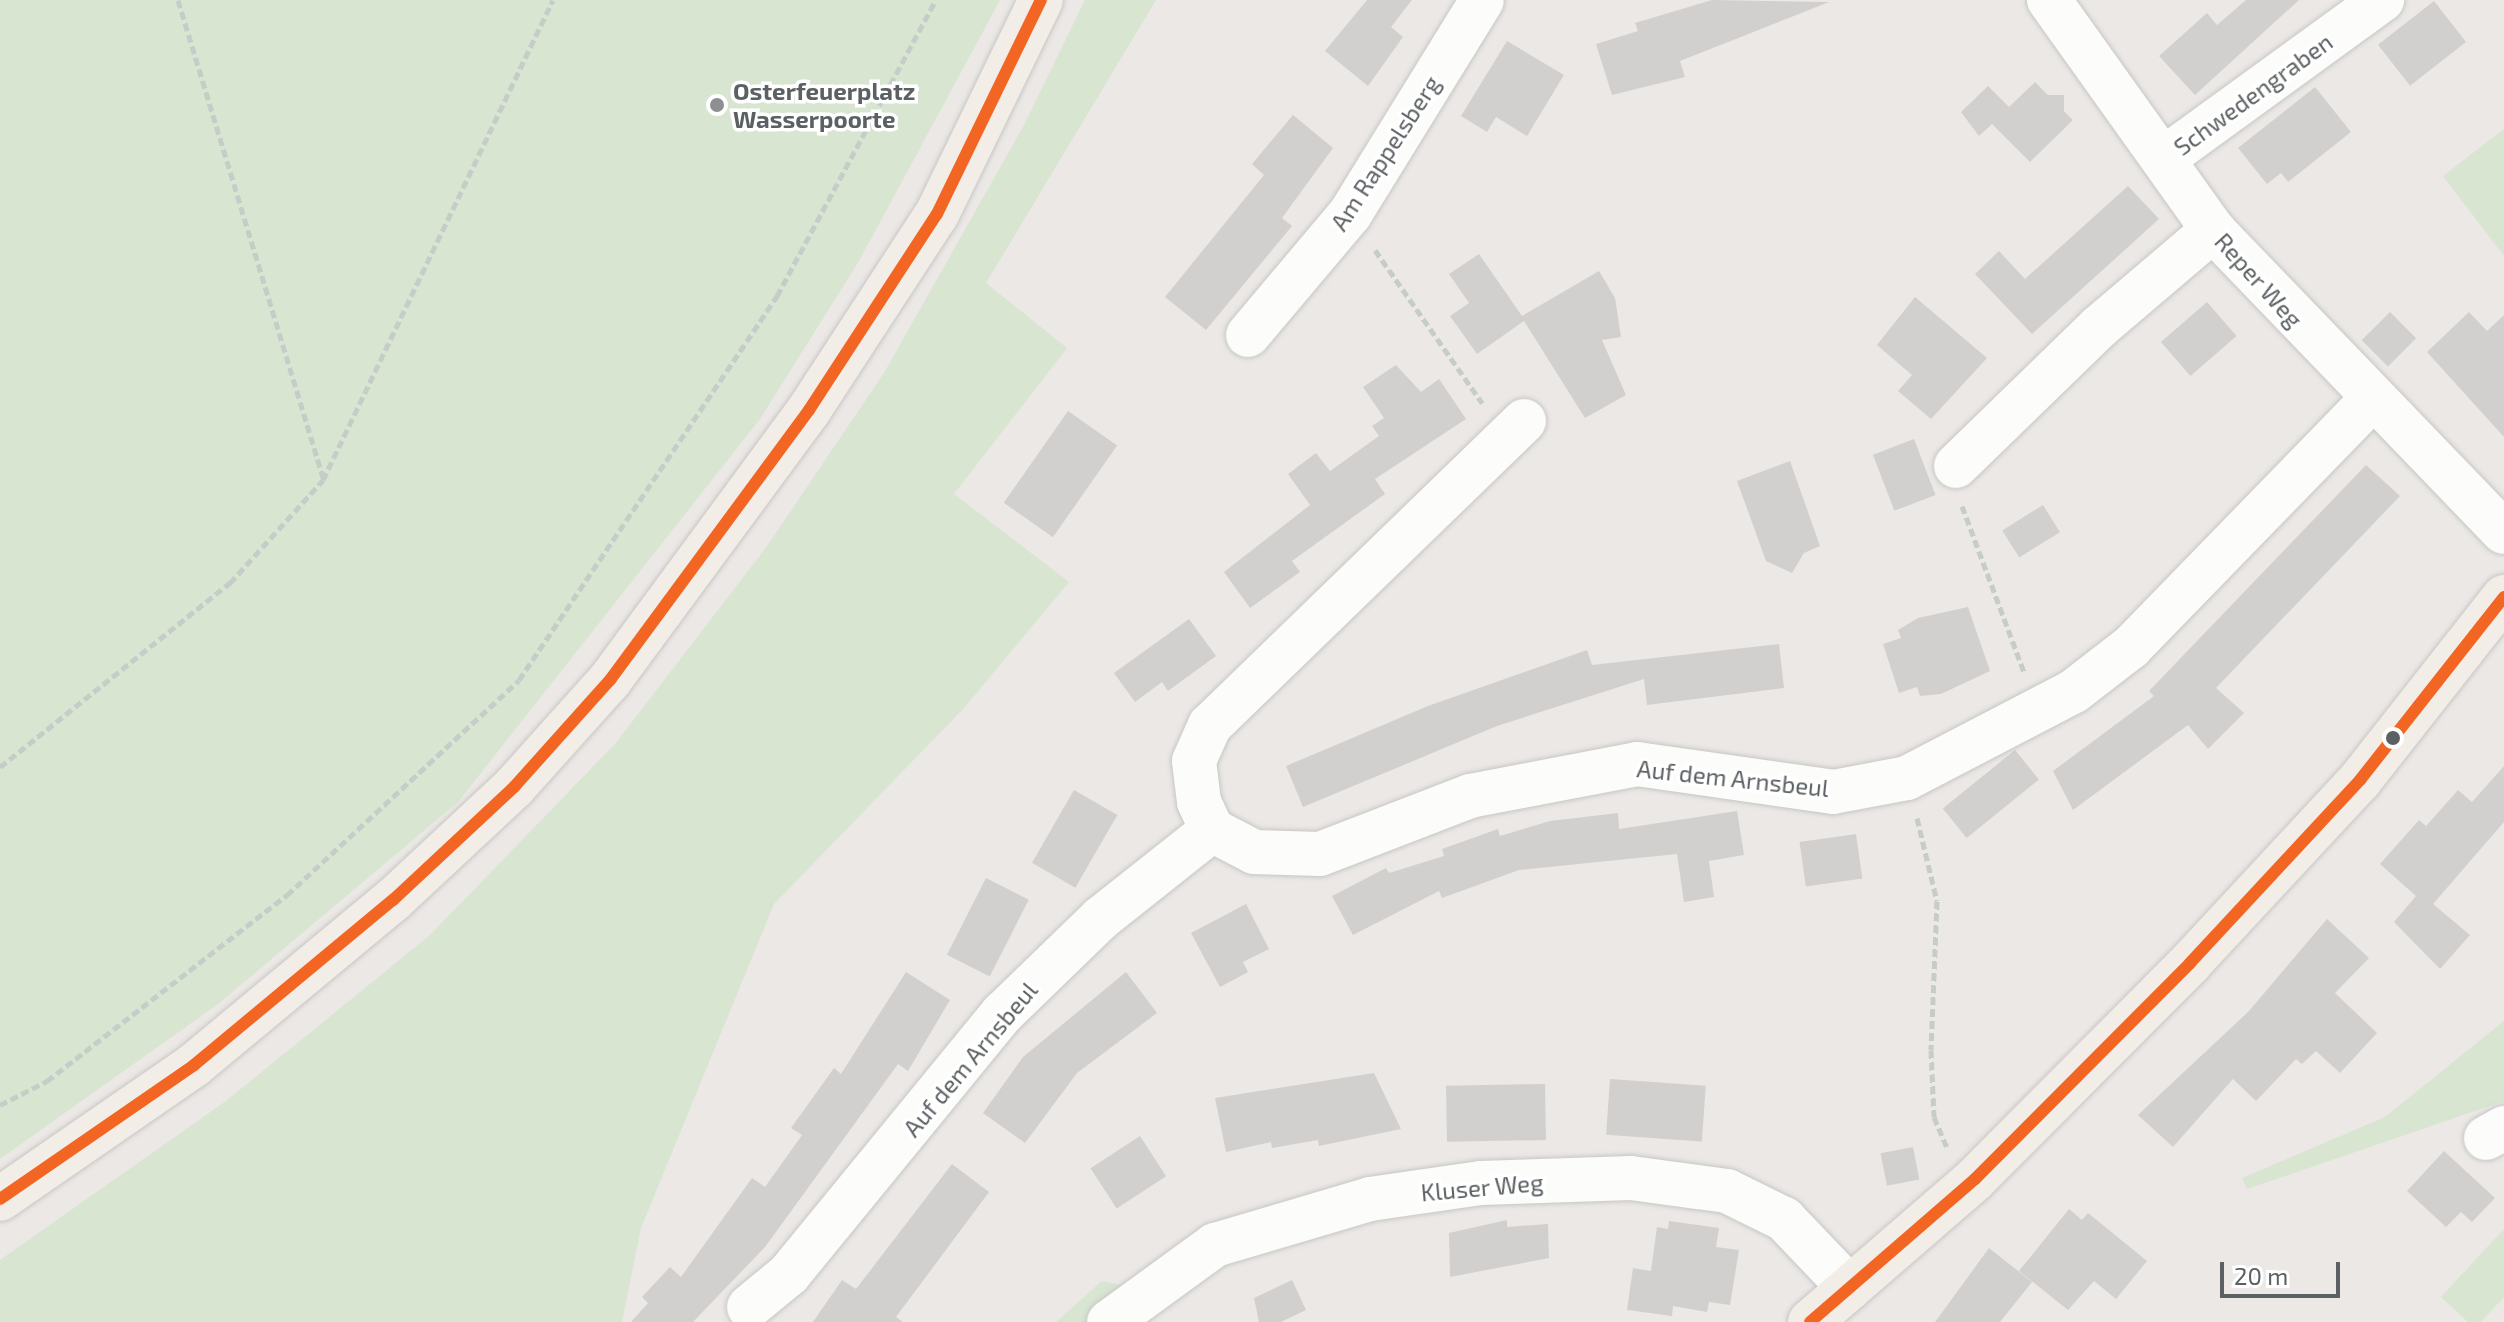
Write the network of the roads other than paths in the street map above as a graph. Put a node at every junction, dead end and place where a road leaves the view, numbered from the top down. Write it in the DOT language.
graph roads {
  1 [pos="1041,0"];
  2 [pos="1482,0"];
  3 [pos="2049,0"];
  4 [pos="2382,0"];
  5 [pos="2163,159"];
  6 [pos="2213,230"];
  7 [pos="1248,335"];
  8 [pos="2372,399"];
  9 [pos="1515,429"];
  10 [pos="1956,466"];
  11 [pos="2504,532"];
  12 [pos="2504,597"];
  13 [pos="1212,830"];
  14 [pos="0,1199"];
  15 [pos="1850,1288"];
  16 [pos="749,1307"];
  17 [pos="1109,1322"];
  18 [pos="1810,1322"];
  1 -- 14 [label="main road"];
  2 -- 7 [label="street, Am Rappelsberg"];
  3 -- 5 [label="street, Reper Weg"];
  4 -- 5 [label="street, Schwedengraben"];
  5 -- 6 [label="street, Reper Weg"];
  6 -- 8 [label="street, Reper Weg"];
  6 -- 10 [label="street"];
  8 -- 11 [label="street, Reper Weg"];
  8 -- 13 [label="street, Auf dem Arnsbeul"];
  9 -- 13 [label="street"];
  12 -- 15 [label="main road"];
  13 -- 16 [label="street, Auf dem Arnsbeul"];
  15 -- 17 [label="street, Kluser Weg"];
  15 -- 18 [label="main road"];
}
